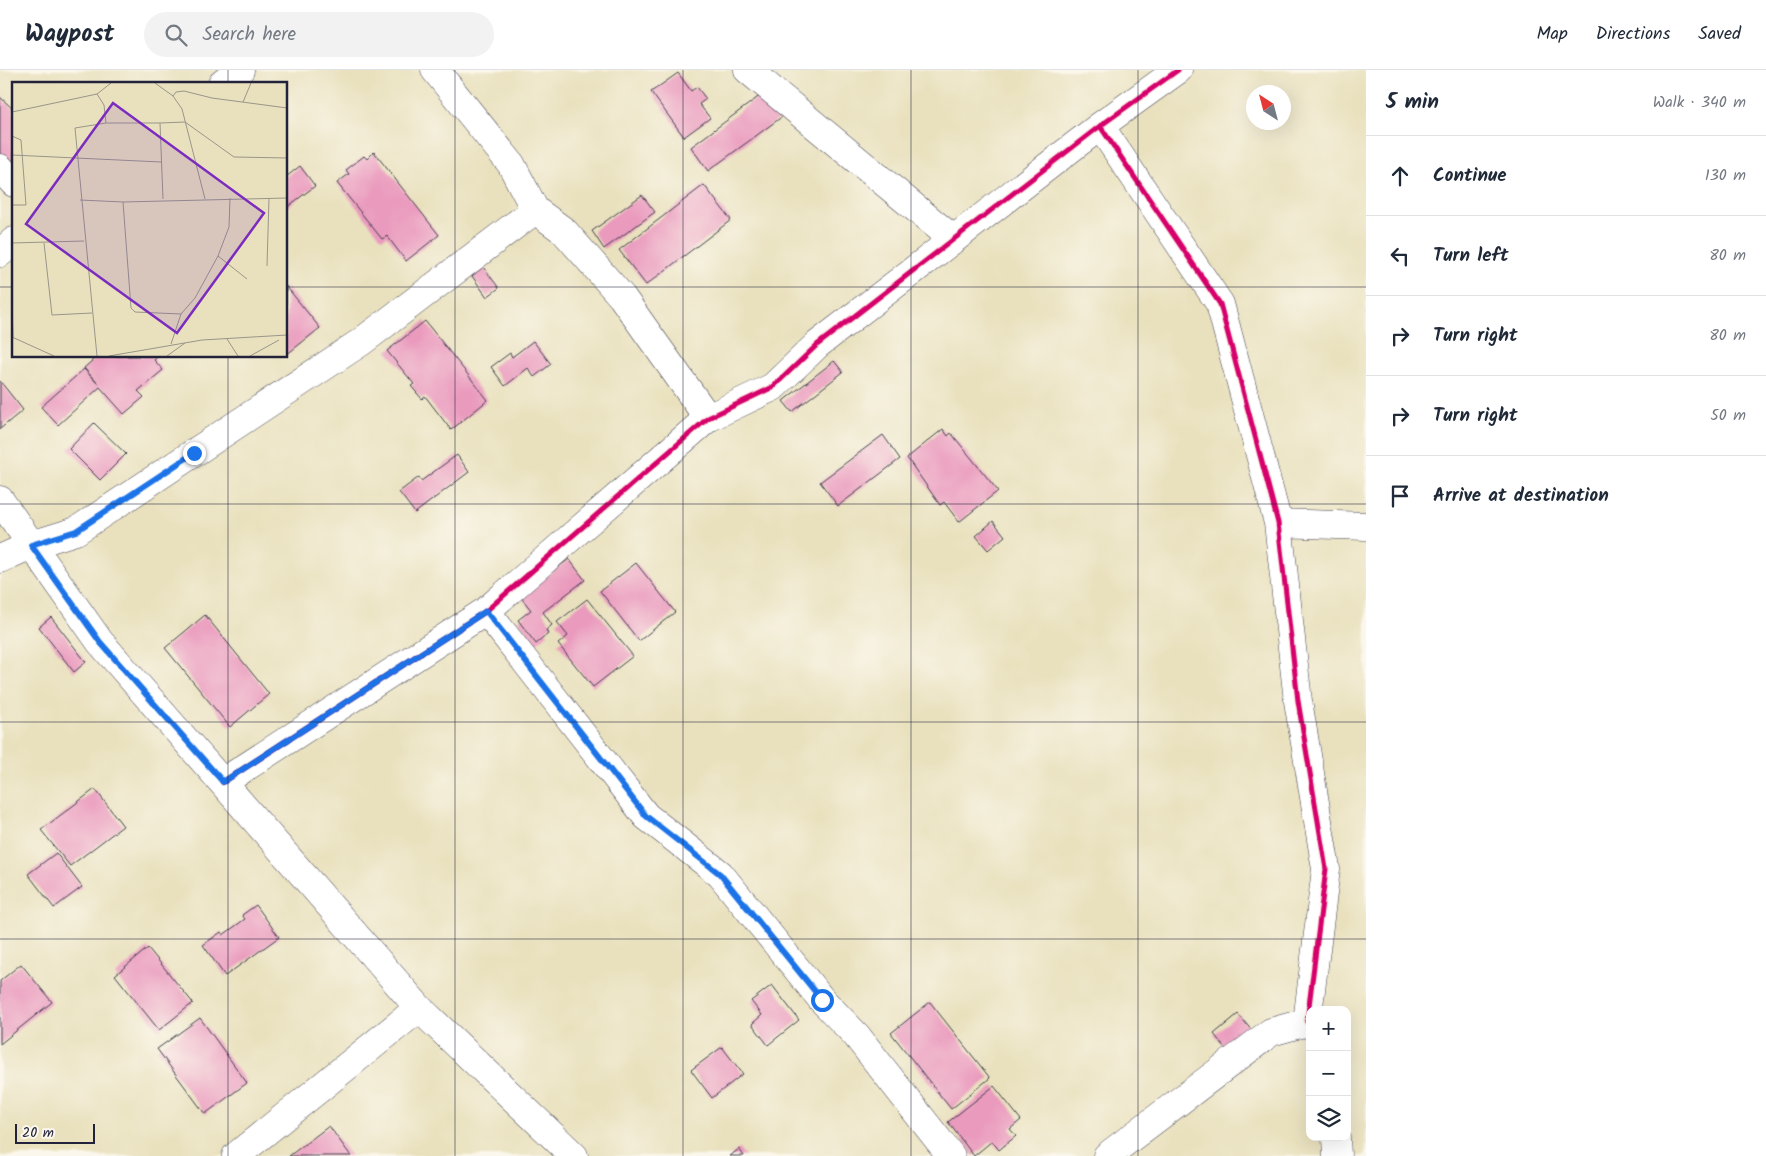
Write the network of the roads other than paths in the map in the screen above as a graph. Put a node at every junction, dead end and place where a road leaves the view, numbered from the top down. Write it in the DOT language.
graph roads {
  1 [pos="240,70"];
  2 [pos="435,70"];
  3 [pos="748,70"];
  4 [pos="1178,70"];
  5 [pos="225,82"];
  6 [pos="1100,126"];
  7 [pos="0,168"];
  8 [pos="12,181"];
  9 [pos="536,210"];
  10 [pos="953,239"];
  11 [pos="12,243"];
  12 [pos="0,253"];
  13 [pos="708,418"];
  14 [pos="0,500"];
  15 [pos="1278,523"];
  16 [pos="1366,526"];
  17 [pos="31,545"];
  18 [pos="0,559"];
  19 [pos="486,611"];
  20 [pos="223,782"];
  21 [pos="1310,1006"];
  22 [pos="419,1008"];
  23 [pos="1306,1024"];
  24 [pos="1336,1141"];
  25 [pos="236,1156"];
  26 [pos="574,1156"];
  27 [pos="951,1156"];
  28 [pos="1107,1156"];
  29 [pos="1338,1156"];
  1 -- 5 [label="street"];
  2 -- 9 [label="street"];
  3 -- 10 [label="street"];
  4 -- 6 [label="street"];
  6 -- 10 [label="street"];
  6 -- 15 [label="street"];
  7 -- 8 [label="street"];
  9 -- 13 [label="street"];
  9 -- 17 [label="street"];
  10 -- 13 [label="street"];
  11 -- 12 [label="street"];
  13 -- 19 [label="street"];
  14 -- 17 [label="street"];
  15 -- 16 [label="street"];
  15 -- 21 [label="street"];
  17 -- 18 [label="street"];
  17 -- 20 [label="street"];
  19 -- 20 [label="street"];
  19 -- 27 [label="street"];
  20 -- 22 [label="street"];
  22 -- 25 [label="street"];
  22 -- 26 [label="street"];
  23 -- 28 [label="street"];
  24 -- 29 [label="street"];
}
